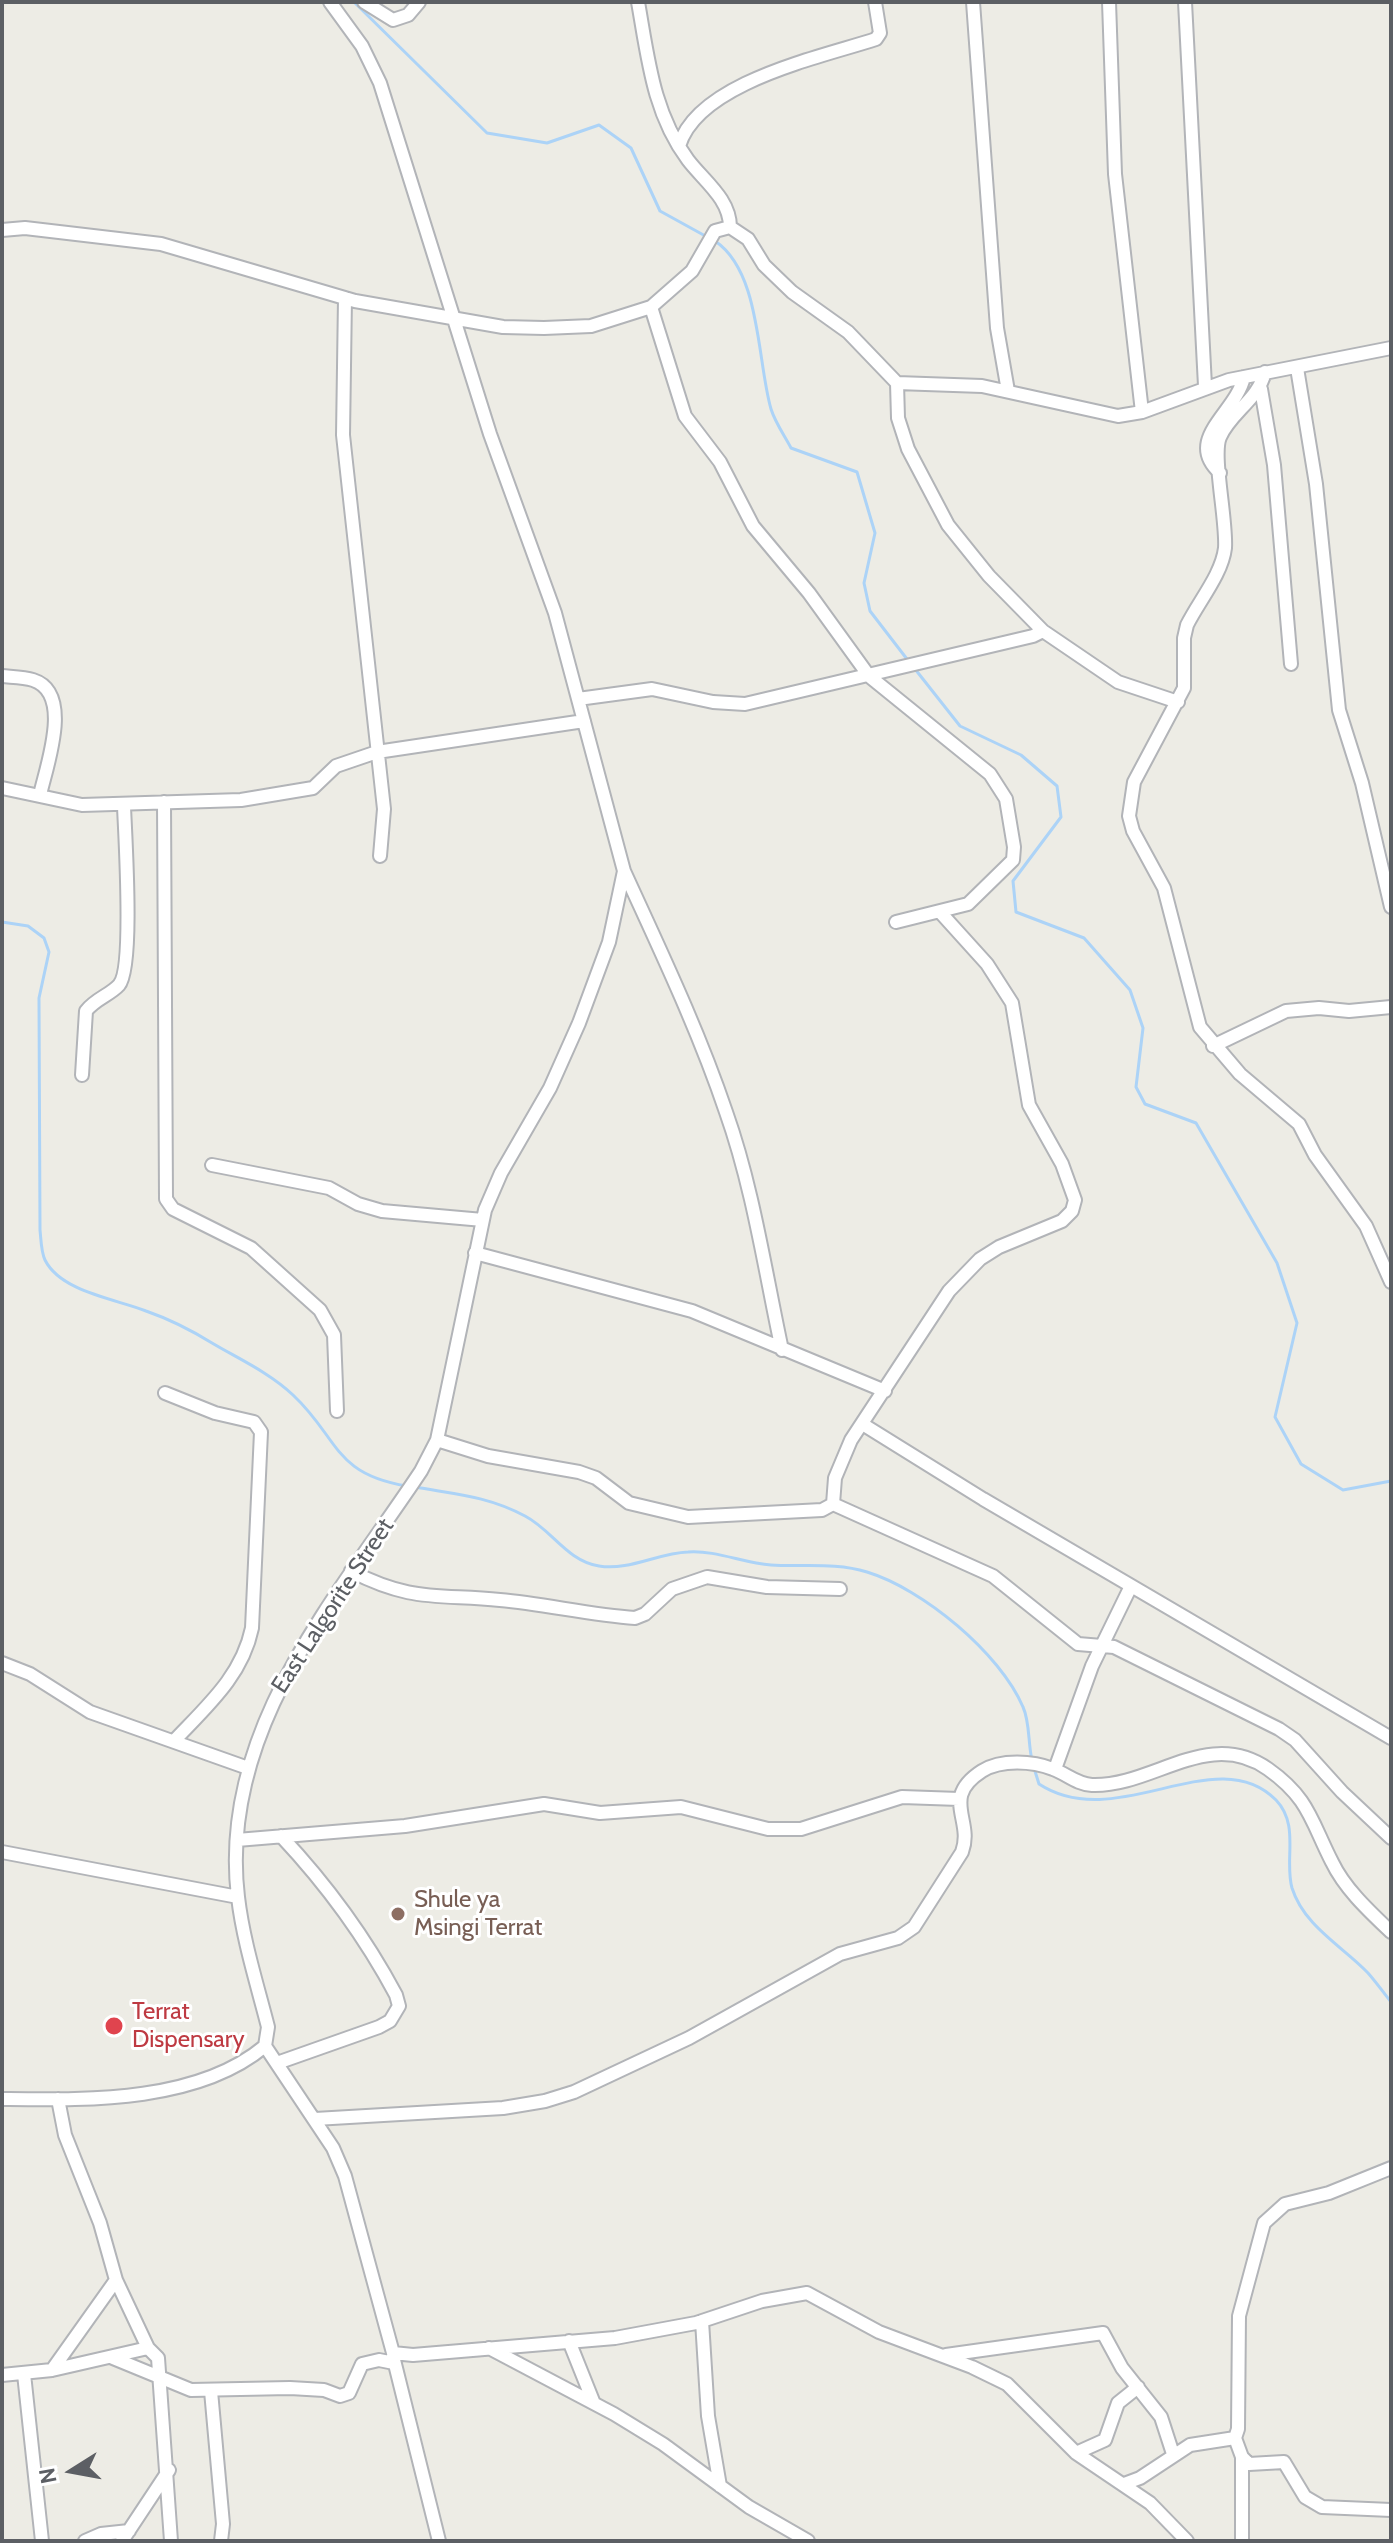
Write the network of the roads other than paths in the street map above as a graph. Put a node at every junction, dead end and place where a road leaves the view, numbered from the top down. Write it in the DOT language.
graph roads {
  1 [pos="356,2"];
  2 [pos="364,2"];
  3 [pos="419,2"];
  4 [pos="638,2"];
  5 [pos="875,2"];
  6 [pos="973,2"];
  7 [pos="1109,2"];
  8 [pos="1185,2"];
  9 [pos="334,7"];
  10 [pos="679,146"];
  11 [pos="730,227"];
  12 [pos="2,230"];
  13 [pos="345,298"];
  14 [pos="651,307"];
  15 [pos="454,318"];
  16 [pos="1391,348"];
  17 [pos="1297,368"];
  18 [pos="1265,372"];
  19 [pos="1244,377"];
  20 [pos="897,383"];
  21 [pos="1205,386"];
  22 [pos="1261,389"];
  23 [pos="1008,391"];
  24 [pos="1142,412"];
  25 [pos="1220,473"];
  26 [pos="1043,631"];
  27 [pos="1291,664"];
  28 [pos="2,676"];
  29 [pos="869,676"];
  30 [pos="578,699"];
  31 [pos="1178,702"];
  32 [pos="584,721"];
  33 [pos="377,752"];
  34 [pos="2,788"];
  35 [pos="40,795"];
  36 [pos="164,802"];
  37 [pos="124,806"];
  38 [pos="380,856"];
  39 [pos="624,871"];
  40 [pos="616,906"];
  41 [pos="1391,907"];
  42 [pos="940,912"];
  43 [pos="645,918"];
  44 [pos="896,922"];
  45 [pos="1391,1007"];
  46 [pos="1213,1046"];
  47 [pos="82,1075"];
  48 [pos="212,1165"];
  49 [pos="483,1220"];
  50 [pos="475,1253"];
  51 [pos="1391,1282"];
  52 [pos="782,1350"];
  53 [pos="885,1391"];
  54 [pos="165,1393"];
  55 [pos="337,1411"];
  56 [pos="864,1425"];
  57 [pos="437,1440"];
  58 [pos="833,1504"];
  59 [pos="351,1571"];
  60 [pos="1131,1586"];
  61 [pos="840,1589"];
  62 [pos="1103,1644"];
  63 [pos="2,1663"];
  64 [pos="1391,1738"];
  65 [pos="174,1741"];
  66 [pos="248,1768"];
  67 [pos="1055,1769"];
  68 [pos="959,1799"];
  69 [pos="281,1836"];
  70 [pos="1391,1838"];
  71 [pos="237,1840"];
  72 [pos="2,1852"];
  73 [pos="238,1897"];
  74 [pos="1391,1932"];
  75 [pos="265,2046"];
  76 [pos="277,2063"];
  77 [pos="2,2099"];
  78 [pos="58,2099"];
  79 [pos="315,2119"];
  80 [pos="1391,2168"];
  81 [pos="116,2280"];
  82 [pos="702,2321"];
  83 [pos="389,2339"];
  84 [pos="569,2341"];
  85 [pos="148,2348"];
  86 [pos="489,2348"];
  87 [pos="941,2356"];
  88 [pos="113,2358"];
  89 [pos="393,2358"];
  90 [pos="371,2361"];
  91 [pos="52,2370"];
  92 [pos="24,2374"];
  93 [pos="2,2375"];
  94 [pos="160,2378"];
  95 [pos="1138,2387"];
  96 [pos="211,2391"];
  97 [pos="593,2402"];
  98 [pos="1235,2438"];
  99 [pos="1076,2453"];
  100 [pos="1173,2454"];
  101 [pos="1242,2457"];
  102 [pos="169,2470"];
  103 [pos="1124,2484"];
  104 [pos="720,2486"];
  105 [pos="1391,2510"];
  106 [pos="126,2536"];
  107 [pos="108,2538"];
  108 [pos="42,2541"];
  109 [pos="85,2541"];
  110 [pos="171,2541"];
  111 [pos="221,2541"];
  112 [pos="439,2541"];
  113 [pos="808,2541"];
  114 [pos="1187,2541"];
  115 [pos="1242,2541"];
  1 -- 9 [label="street"];
  2 -- 3 [label="street"];
  4 -- 10 [label="street"];
  5 -- 10 [label="street"];
  6 -- 23 [label="street"];
  7 -- 24 [label="street"];
  8 -- 21 [label="street"];
  9 -- 15 [label="street"];
  10 -- 11 [label="street"];
  11 -- 14 [label="street"];
  11 -- 20 [label="street"];
  12 -- 13 [label="street"];
  13 -- 15 [label="street"];
  13 -- 33 [label="street"];
  14 -- 15 [label="street"];
  14 -- 29 [label="street"];
  15 -- 30 [label="street"];
  16 -- 17 [label="street"];
  17 -- 18 [label="street"];
  17 -- 41 [label="street"];
  18 -- 19 [label="street"];
  18 -- 22 [label="street"];
  19 -- 21 [label="street"];
  19 -- 25 [label="street"];
  20 -- 23 [label="street"];
  20 -- 26 [label="street"];
  21 -- 24 [label="street"];
  22 -- 25 [label="street"];
  22 -- 27 [label="street"];
  23 -- 24 [label="street"];
  25 -- 31 [label="street"];
  26 -- 29 [label="street"];
  26 -- 31 [label="street"];
  28 -- 35 [label="street"];
  29 -- 30 [label="street"];
  29 -- 42 [label="street"];
  30 -- 32 [label="street"];
  31 -- 46 [label="street"];
  32 -- 33 [label="street"];
  32 -- 39 [label="street"];
  33 -- 36 [label="street"];
  33 -- 38 [label="street"];
  34 -- 35 [label="street"];
  35 -- 37 [label="street"];
  36 -- 37 [label="street"];
  36 -- 55 [label="street"];
  37 -- 47 [label="street"];
  39 -- 40 [label="street, East Lalgorite Street"];
  39 -- 43 [label="street"];
  40 -- 43 [label="street"];
  40 -- 49 [label="street, East Lalgorite Street"];
  42 -- 44 [label="street"];
  42 -- 53 [label="street"];
  43 -- 52 [label="street"];
  45 -- 46 [label="street"];
  46 -- 51 [label="street"];
  48 -- 49 [label="street"];
  49 -- 50 [label="street, East Lalgorite Street"];
  50 -- 52 [label="street"];
  50 -- 57 [label="street, East Lalgorite Street"];
  52 -- 53 [label="street"];
  53 -- 56 [label="street"];
  54 -- 65 [label="street"];
  56 -- 58 [label="street"];
  56 -- 60 [label="street"];
  57 -- 58 [label="street"];
  57 -- 59 [label="street, East Lalgorite Street"];
  58 -- 62 [label="street"];
  59 -- 61 [label="street"];
  59 -- 66 [label="street, East Lalgorite Street"];
  60 -- 62 [label="street"];
  60 -- 64 [label="street"];
  62 -- 67 [label="street"];
  62 -- 70 [label="street"];
  63 -- 65 [label="street"];
  65 -- 66 [label="street"];
  66 -- 71 [label="street, East Lalgorite Street"];
  67 -- 68 [label="street"];
  67 -- 74 [label="street"];
  68 -- 69 [label="street"];
  68 -- 79 [label="street"];
  69 -- 71 [label="street"];
  69 -- 76 [label="street"];
  71 -- 73 [label="street, East Lalgorite Street"];
  72 -- 73 [label="street"];
  73 -- 75 [label="street, East Lalgorite Street"];
  75 -- 76 [label="street"];
  75 -- 78 [label="street"];
  76 -- 79 [label="street"];
  77 -- 78 [label="street"];
  78 -- 81 [label="street"];
  79 -- 83 [label="street"];
  80 -- 98 [label="street"];
  81 -- 85 [label="street"];
  81 -- 91 [label="street"];
  82 -- 84 [label="street"];
  82 -- 87 [label="street"];
  82 -- 104 [label="street"];
  83 -- 89 [label="street"];
  83 -- 90 [label="street"];
  84 -- 86 [label="street"];
  84 -- 97 [label="street"];
  85 -- 88 [label="street"];
  85 -- 94 [label="street"];
  86 -- 89 [label="street"];
  86 -- 97 [label="street"];
  87 -- 95 [label="street"];
  87 -- 99 [label="street"];
  88 -- 91 [label="street"];
  88 -- 94 [label="street"];
  89 -- 90 [label="street"];
  89 -- 112 [label="street"];
  90 -- 96 [label="street"];
  91 -- 92 [label="street"];
  92 -- 93 [label="street"];
  92 -- 108 [label="street"];
  94 -- 96 [label="street"];
  94 -- 102 [label="street"];
  95 -- 99 [label="street"];
  95 -- 100 [label="street"];
  96 -- 111 [label="street"];
  97 -- 104 [label="street"];
  98 -- 100 [label="street"];
  98 -- 101 [label="street"];
  99 -- 103 [label="street"];
  100 -- 103 [label="street"];
  101 -- 105 [label="street"];
  101 -- 115 [label="street"];
  102 -- 106 [label="street"];
  102 -- 110 [label="street"];
  103 -- 114 [label="street"];
  104 -- 113 [label="street"];
  106 -- 107 [label="street"];
  107 -- 109 [label="street"];
}
